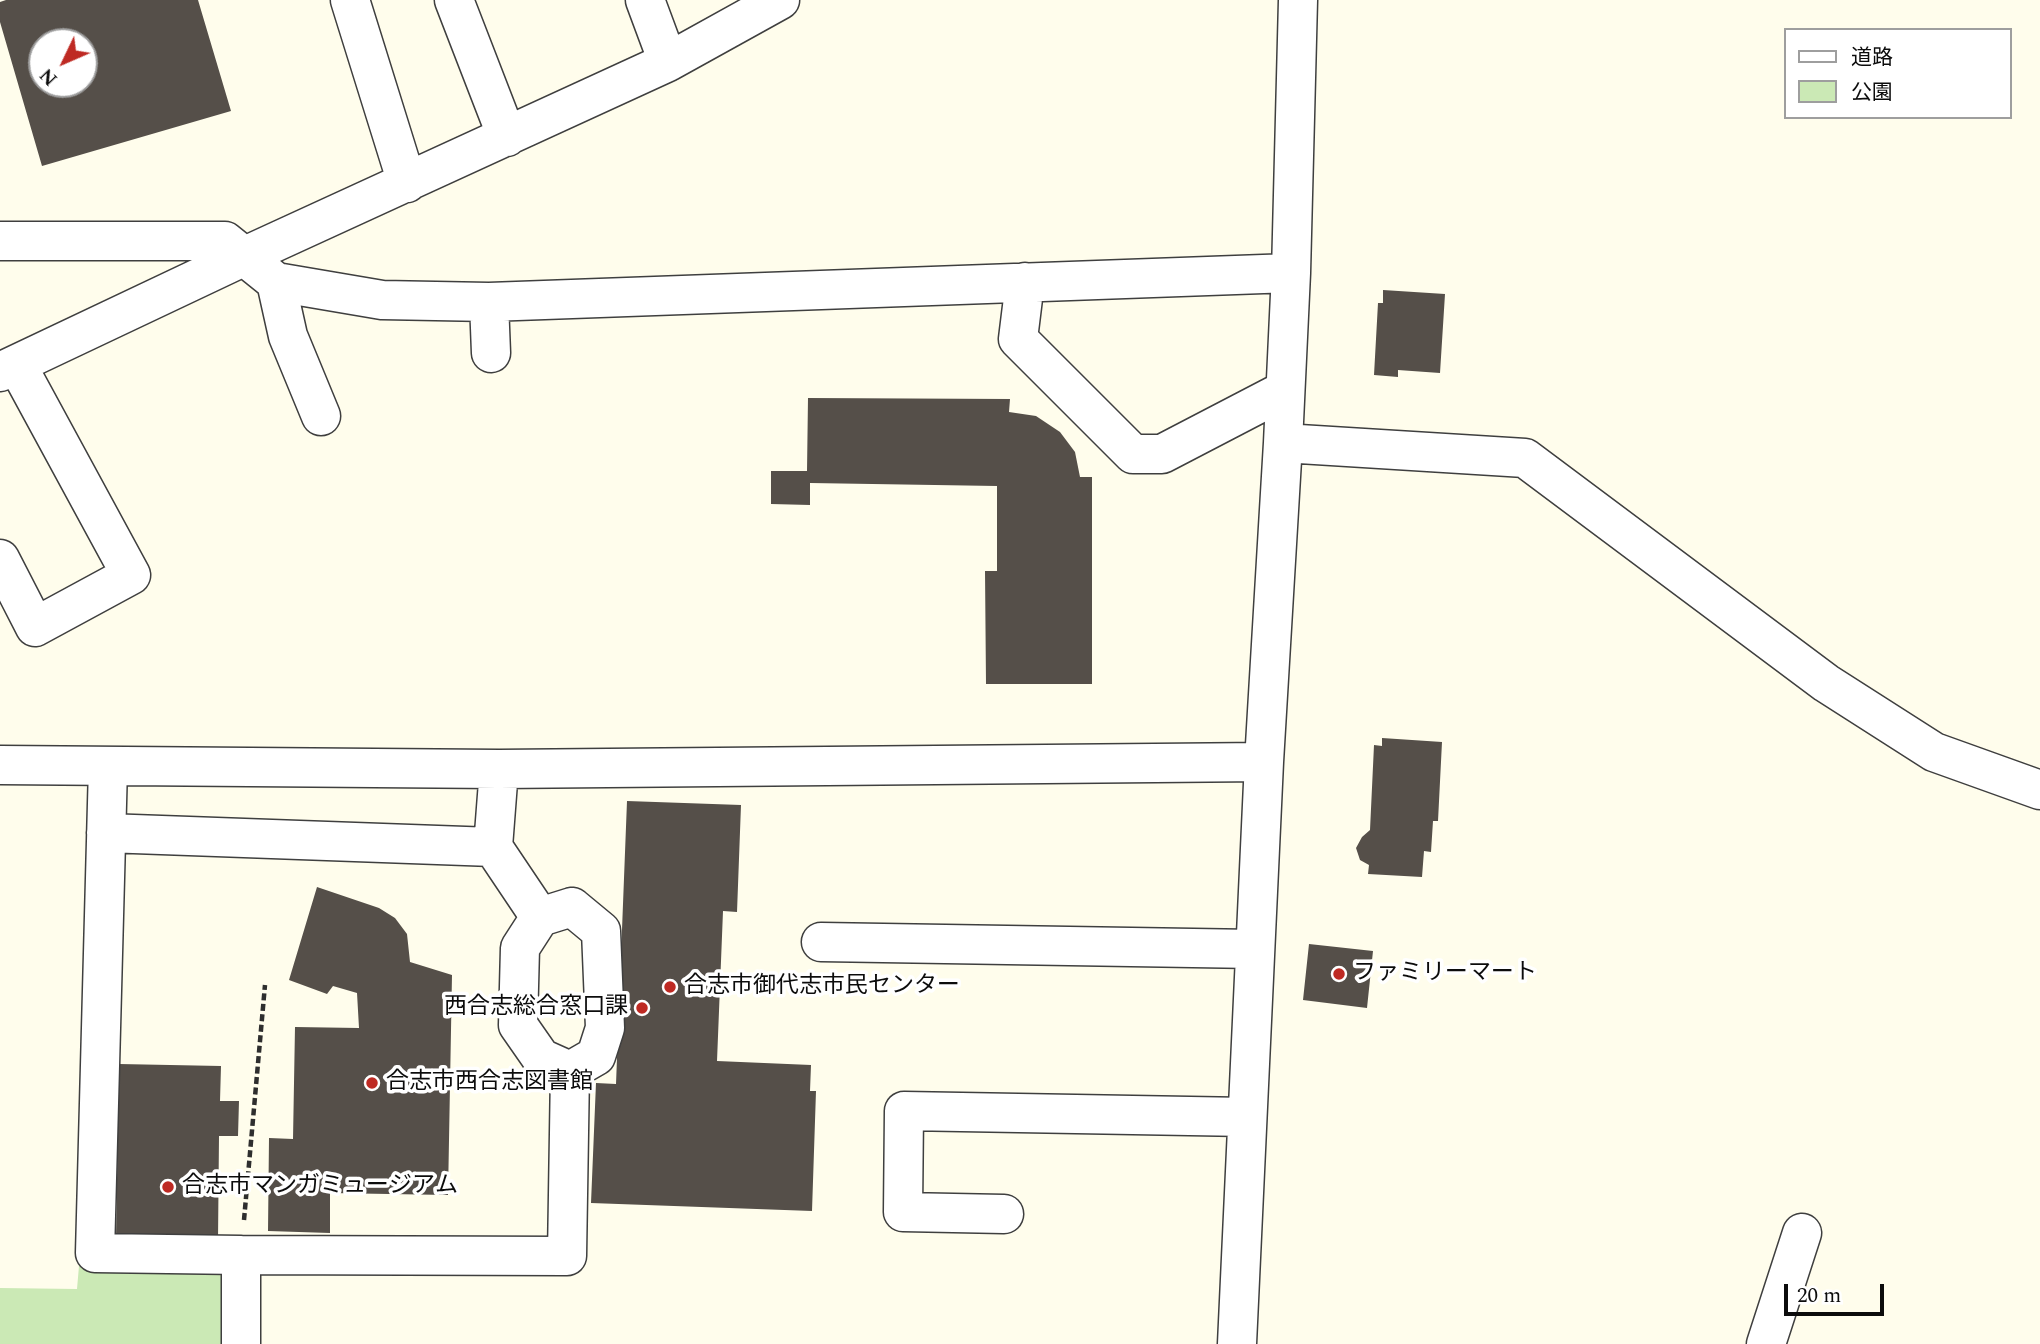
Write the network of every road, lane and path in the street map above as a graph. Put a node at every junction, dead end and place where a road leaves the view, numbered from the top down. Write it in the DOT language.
graph roads {
  1 [pos="351,0"];
  2 [pos="454,0"];
  3 [pos="645,0"];
  4 [pos="780,0"];
  5 [pos="1298,0"];
  6 [pos="668,62"];
  7 [pos="507,137"];
  8 [pos="407,183"];
  9 [pos="0,241"];
  10 [pos="245,256"];
  11 [pos="1291,273"];
  12 [pos="276,282"];
  13 [pos="1025,282"];
  14 [pos="489,302"];
  15 [pos="491,354"];
  16 [pos="8,368"];
  17 [pos="1285,390"];
  18 [pos="321,416"];
  19 [pos="1283,443"];
  20 [pos="0,559"];
  21 [pos="1264,762"];
  22 [pos="0,765"];
  23 [pos="108,766"];
  24 [pos="499,769"];
  25 [pos="2040,790"];
  26 [pos="106,833"];
  27 [pos="493,848"];
  28 [pos="540,917"];
  29 [pos="821,942"];
  30 [pos="1255,949"];
  31 [pos="265,985"];
  32 [pos="570,1071"];
  33 [pos="1247,1117"];
  34 [pos="1003,1214"];
  35 [pos="1802,1233"];
  36 [pos="241,1255"];
  37 [pos="241,1344"];
  38 [pos="1237,1344"];
  39 [pos="1766,1344"];
  1 -- 8 [label="street"];
  2 -- 7 [label="street"];
  3 -- 6 [label="street"];
  4 -- 6 [label="street"];
  5 -- 11 [label="street"];
  6 -- 7 [label="street"];
  7 -- 8 [label="street"];
  8 -- 10 [label="street"];
  9 -- 10 [label="street"];
  10 -- 12 [label="street"];
  10 -- 16 [label="street"];
  11 -- 13 [label="street"];
  11 -- 17 [label="street"];
  12 -- 14 [label="street"];
  12 -- 18 [label="street"];
  13 -- 14 [label="street"];
  13 -- 17 [label="street"];
  14 -- 15 [label="street"];
  16 -- 20 [label="street"];
  17 -- 19 [label="street"];
  19 -- 21 [label="street"];
  19 -- 25 [label="street"];
  21 -- 24 [label="street"];
  21 -- 30 [label="street"];
  22 -- 23 [label="street"];
  23 -- 24 [label="street"];
  23 -- 26 [label="street"];
  24 -- 27 [label="street"];
  26 -- 27 [label="street"];
  26 -- 36 [label="street"];
  27 -- 28 [label="street"];
  28 -- 32 [label="street"];
  28 -- 32 [label="street"];
  29 -- 30 [label="street"];
  30 -- 33 [label="street"];
  31 -- 36 [label="path"];
  32 -- 36 [label="street"];
  33 -- 34 [label="street"];
  33 -- 38 [label="street"];
  35 -- 39 [label="street"];
  36 -- 37 [label="street"];
}
